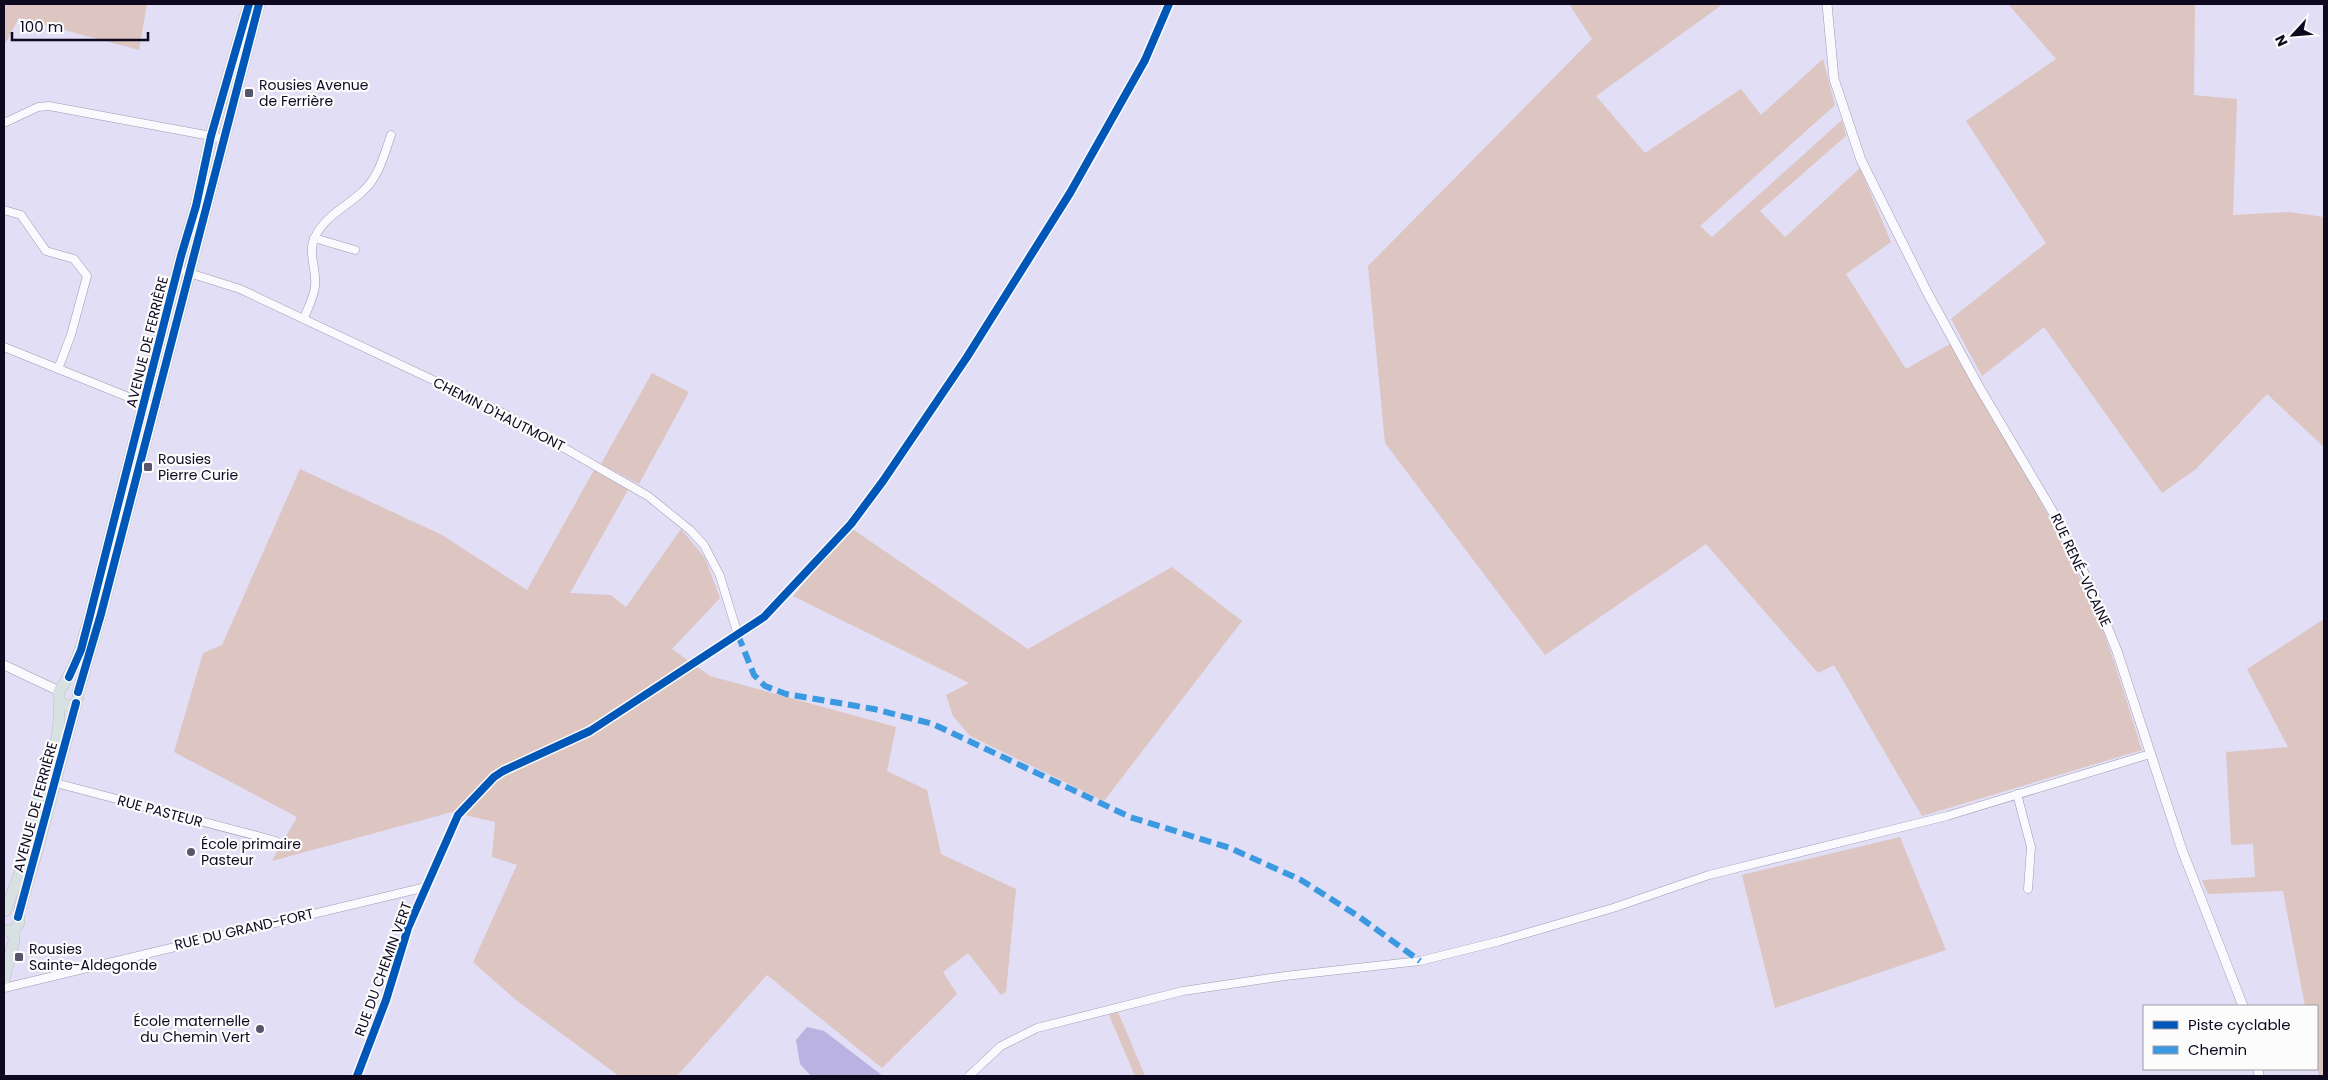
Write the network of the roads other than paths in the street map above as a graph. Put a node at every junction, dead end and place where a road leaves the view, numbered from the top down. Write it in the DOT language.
graph roads {
  1 [pos="249,4"];
  2 [pos="259,4"];
  3 [pos="1169,4"];
  4 [pos="1826,4"];
  5 [pos="1145,60"];
  6 [pos="4,122"];
  7 [pos="391,135"];
  8 [pos="217,138"];
  9 [pos="4,210"];
  10 [pos="314,238"];
  11 [pos="355,250"];
  12 [pos="180,263"];
  13 [pos="189,274"];
  14 [pos="175,282"];
  15 [pos="304,318"];
  16 [pos="4,347"];
  17 [pos="58,369"];
  18 [pos="145,404"];
  19 [pos="738,635"];
  20 [pos="4,665"];
  21 [pos="61,692"];
  22 [pos="77,697"];
  23 [pos="2150,754"];
  24 [pos="43,780"];
  25 [pos="56,783"];
  26 [pos="2017,794"];
  27 [pos="458,815"];
  28 [pos="276,841"];
  29 [pos="426,887"];
  30 [pos="2028,889"];
  31 [pos="4,911"];
  32 [pos="18,917"];
  33 [pos="8,930"];
  34 [pos="4,979"];
  35 [pos="4,988"];
  36 [pos="2243,1005"];
  37 [pos="357,1076"];
  38 [pos="969,1076"];
  1 -- 8 [label="main road, AVENUE DE FERRIÈRE"];
  2 -- 8 [label="main road, AVENUE DE FERRIÈRE"];
  3 -- 5 [label="street"];
  4 -- 23 [label="street, RUE RENÉ-VICAINE"];
  6 -- 8 [label="street"];
  7 -- 10 [label="street"];
  8 -- 12 [label="main road, AVENUE DE FERRIÈRE"];
  8 -- 13 [label="main road, AVENUE DE FERRIÈRE"];
  9 -- 17 [label="street"];
  10 -- 11 [label="street"];
  10 -- 15 [label="street"];
  12 -- 13 [label="street"];
  12 -- 14 [label="main road, AVENUE DE FERRIÈRE"];
  13 -- 14 [label="street"];
  13 -- 15 [label="street, CHEMIN D'HAUTMONT"];
  13 -- 18 [label="main road, AVENUE DE FERRIÈRE"];
  14 -- 18 [label="main road, AVENUE DE FERRIÈRE"];
  15 -- 19 [label="street, CHEMIN D'HAUTMONT"];
  16 -- 17 [label="street"];
  17 -- 18 [label="street"];
  18 -- 21 [label="main road, AVENUE DE FERRIÈRE"];
  18 -- 22 [label="main road, AVENUE DE FERRIÈRE"];
  20 -- 21 [label="street"];
  21 -- 22 [label="main road"];
  21 -- 22 [label="main road"];
  21 -- 24 [label="main road, AVENUE DE FERRIÈRE"];
  22 -- 25 [label="main road, AVENUE DE FERRIÈRE"];
  23 -- 26 [label="street"];
  23 -- 36 [label="street, RUE RENÉ-VICAINE"];
  24 -- 25 [label="street, RUE PASTEUR"];
  24 -- 31 [label="main road, AVENUE DE FERRIÈRE"];
  25 -- 28 [label="street, RUE PASTEUR"];
  25 -- 32 [label="main road, AVENUE DE FERRIÈRE"];
  26 -- 30 [label="street"];
  26 -- 38 [label="street"];
  27 -- 29 [label="street, RUE DU CHEMIN VERT"];
  29 -- 35 [label="street, RUE DU GRAND-FORT"];
  29 -- 37 [label="street, RUE DU CHEMIN VERT"];
  31 -- 32 [label="main road"];
  32 -- 33 [label="main road, AVENUE DE FERRIÈRE"];
  33 -- 34 [label="main road"];
}
